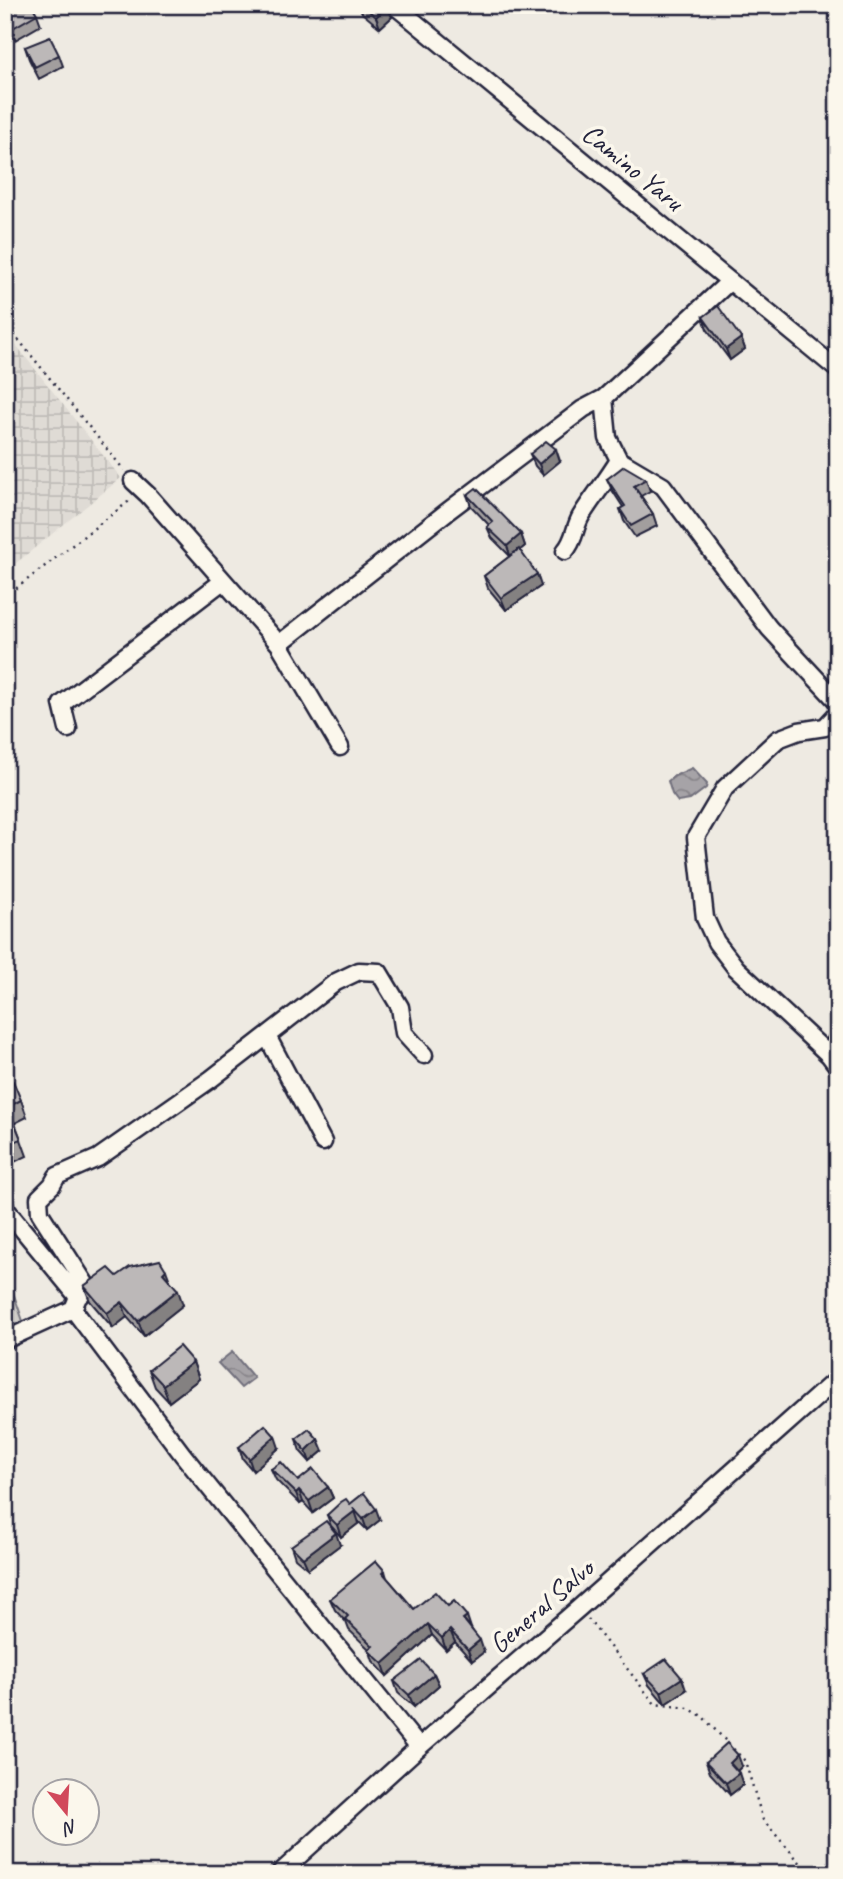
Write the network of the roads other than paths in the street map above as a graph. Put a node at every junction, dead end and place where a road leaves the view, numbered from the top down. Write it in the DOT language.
graph roads {
  1 [pos="394,5"];
  2 [pos="730,281"];
  3 [pos="838,370"];
  4 [pos="604,398"];
  5 [pos="619,460"];
  6 [pos="133,481"];
  7 [pos="565,551"];
  8 [pos="223,581"];
  9 [pos="279,644"];
  10 [pos="838,702"];
  11 [pos="838,713"];
  12 [pos="68,729"];
  13 [pos="340,747"];
  14 [pos="267,1036"];
  15 [pos="838,1038"];
  16 [pos="424,1055"];
  17 [pos="833,1061"];
  18 [pos="323,1142"];
  19 [pos="5,1208"];
  20 [pos="76,1303"];
  21 [pos="5,1340"];
  22 [pos="838,1377"];
  23 [pos="419,1746"];
  24 [pos="279,1874"];
  1 -- 2 [label="street, Camino Yaru"];
  2 -- 3 [label="street, Camino Yaru"];
  2 -- 4 [label="street"];
  4 -- 5 [label="street"];
  4 -- 9 [label="street"];
  5 -- 7 [label="street"];
  5 -- 10 [label="street"];
  6 -- 8 [label="street"];
  8 -- 9 [label="street"];
  8 -- 12 [label="street"];
  9 -- 13 [label="street"];
  11 -- 17 [label="street"];
  14 -- 16 [label="street"];
  14 -- 18 [label="street"];
  14 -- 20 [label="street"];
  15 -- 17 [label="street"];
  19 -- 20 [label="street"];
  20 -- 21 [label="street"];
  20 -- 23 [label="street"];
  22 -- 23 [label="street, General Salvo"];
  23 -- 24 [label="street, General Salvo"];
}
